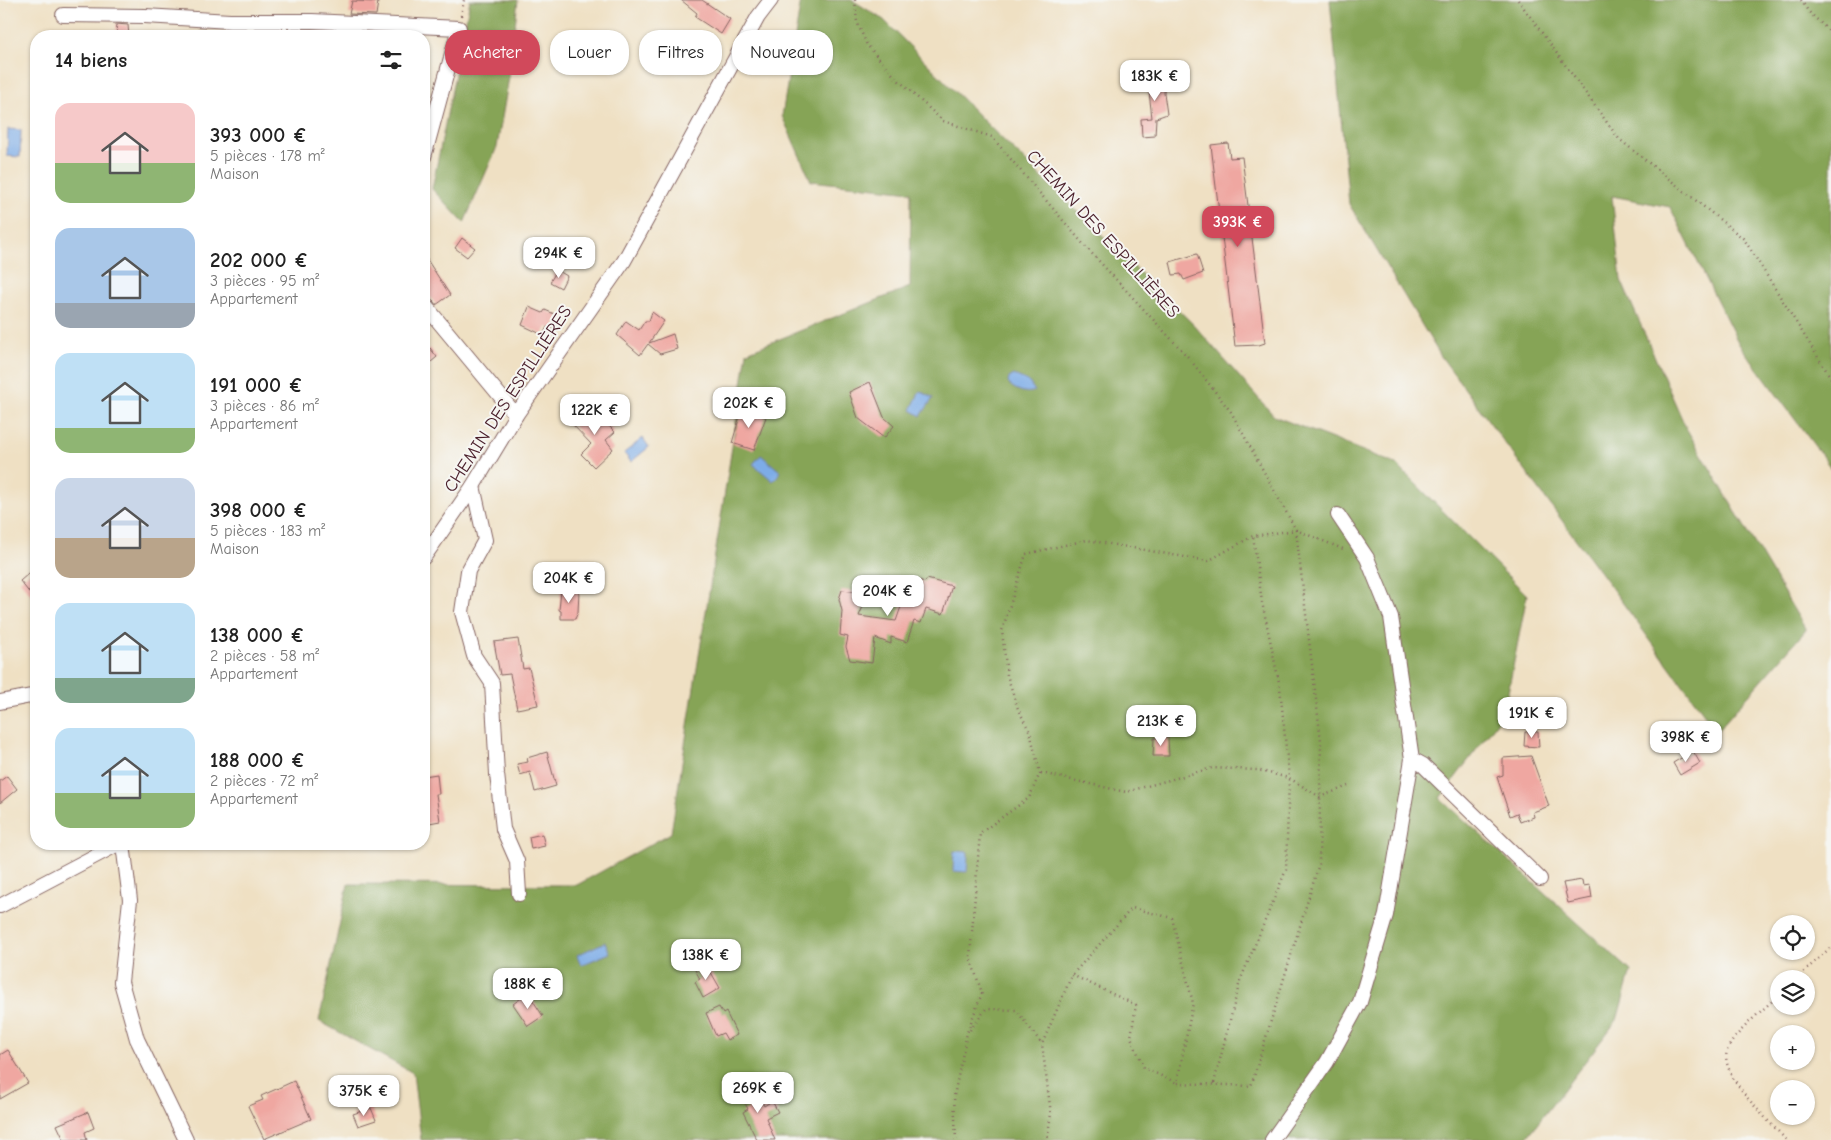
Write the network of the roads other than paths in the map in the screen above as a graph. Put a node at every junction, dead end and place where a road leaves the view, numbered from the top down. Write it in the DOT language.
graph roads {
  1 [pos="771,0"];
  2 [pos="63,15"];
  3 [pos="430,135"];
  4 [pos="430,311"];
  5 [pos="516,415"];
  6 [pos="473,486"];
  7 [pos="1338,515"];
  8 [pos="430,548"];
  9 [pos="30,696"];
  10 [pos="0,702"];
  11 [pos="1412,759"];
  12 [pos="96,850"];
  13 [pos="124,850"];
  14 [pos="1540,879"];
  15 [pos="520,894"];
  16 [pos="0,906"];
  17 [pos="186,1140"];
  18 [pos="1272,1140"];
  1 -- 5 [label="street, CHEMIN DES ESPILLIÈRES"];
  2 -- 3 [label="street"];
  4 -- 5 [label="street"];
  5 -- 6 [label="street, CHEMIN DES ESPILLIÈRES"];
  6 -- 8 [label="street, CHEMIN DES ESPILLIÈRES"];
  6 -- 15 [label="street"];
  7 -- 11 [label="street"];
  9 -- 10 [label="street"];
  11 -- 14 [label="street"];
  11 -- 18 [label="street"];
  12 -- 16 [label="street"];
  13 -- 17 [label="street"];
}
